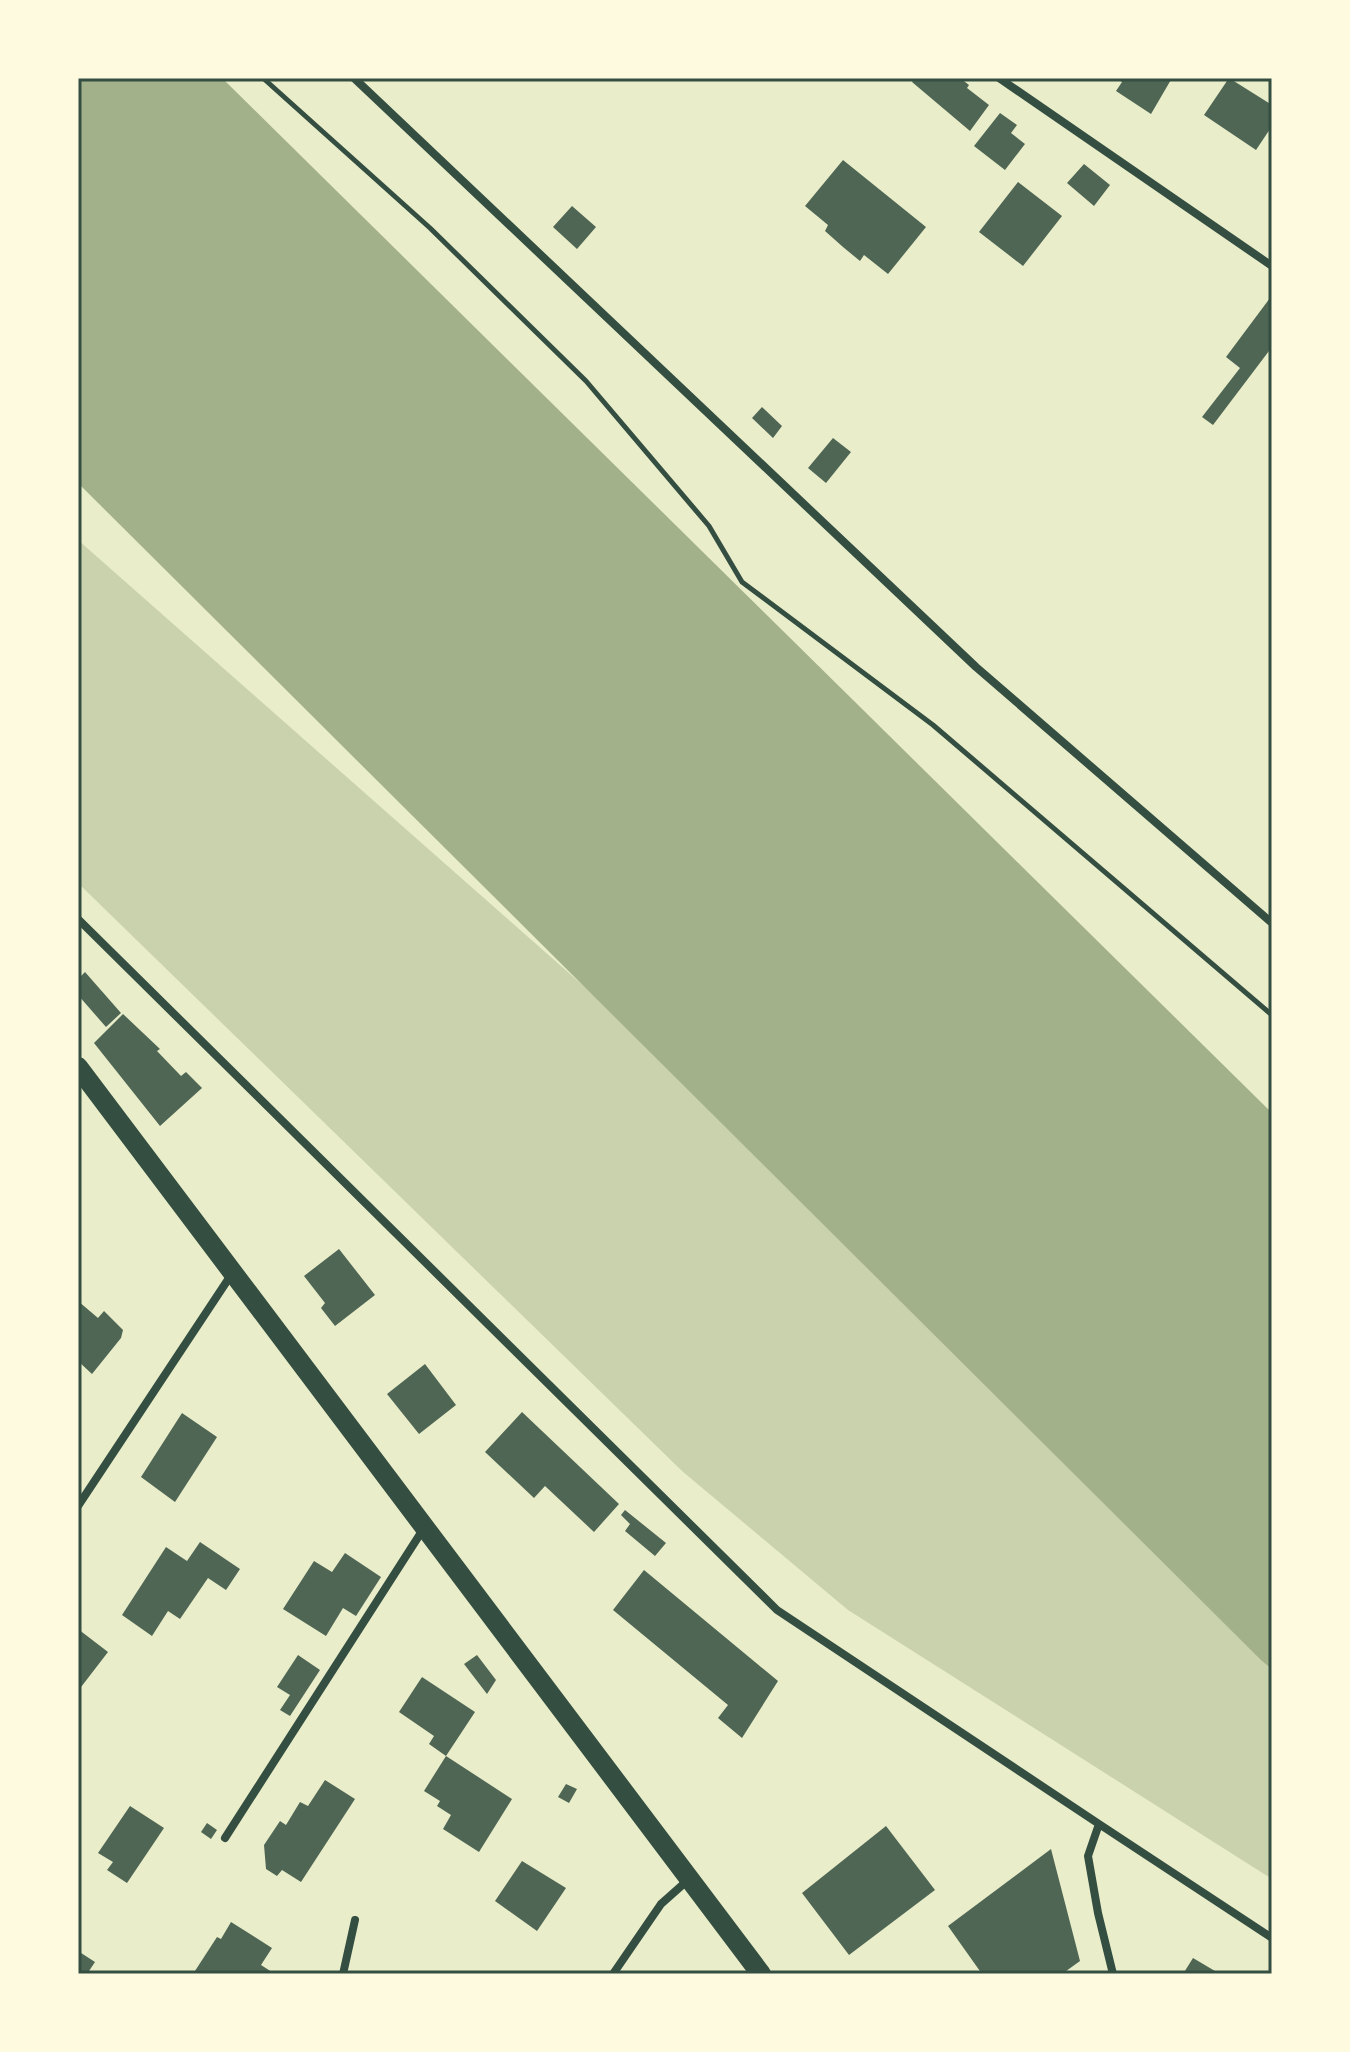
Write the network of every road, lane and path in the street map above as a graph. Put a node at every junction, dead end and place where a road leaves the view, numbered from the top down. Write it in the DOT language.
graph roads {
  1 [pos="263,78"];
  2 [pos="354,78"];
  3 [pos="999,78"];
  4 [pos="1272,266"];
  5 [pos="78,919"];
  6 [pos="1272,923"];
  7 [pos="1272,1015"];
  8 [pos="78,1067"];
  9 [pos="233,1271"];
  10 [pos="78,1506"];
  11 [pos="425,1528"];
  12 [pos="1099,1824"];
  13 [pos="225,1838"];
  14 [pos="689,1880"];
  15 [pos="355,1920"];
  16 [pos="1272,1938"];
  17 [pos="343,1974"];
  18 [pos="613,1974"];
  19 [pos="761,1974"];
  20 [pos="1113,1974"];
  1 -- 7 [label="path"];
  2 -- 6 [label="street"];
  3 -- 4 [label="street"];
  5 -- 12 [label="street"];
  8 -- 9 [label="main road"];
  9 -- 10 [label="street"];
  9 -- 11 [label="main road"];
  11 -- 13 [label="street"];
  11 -- 14 [label="main road"];
  12 -- 16 [label="street"];
  12 -- 20 [label="street"];
  14 -- 18 [label="street"];
  14 -- 19 [label="main road"];
  15 -- 17 [label="street"];
}
